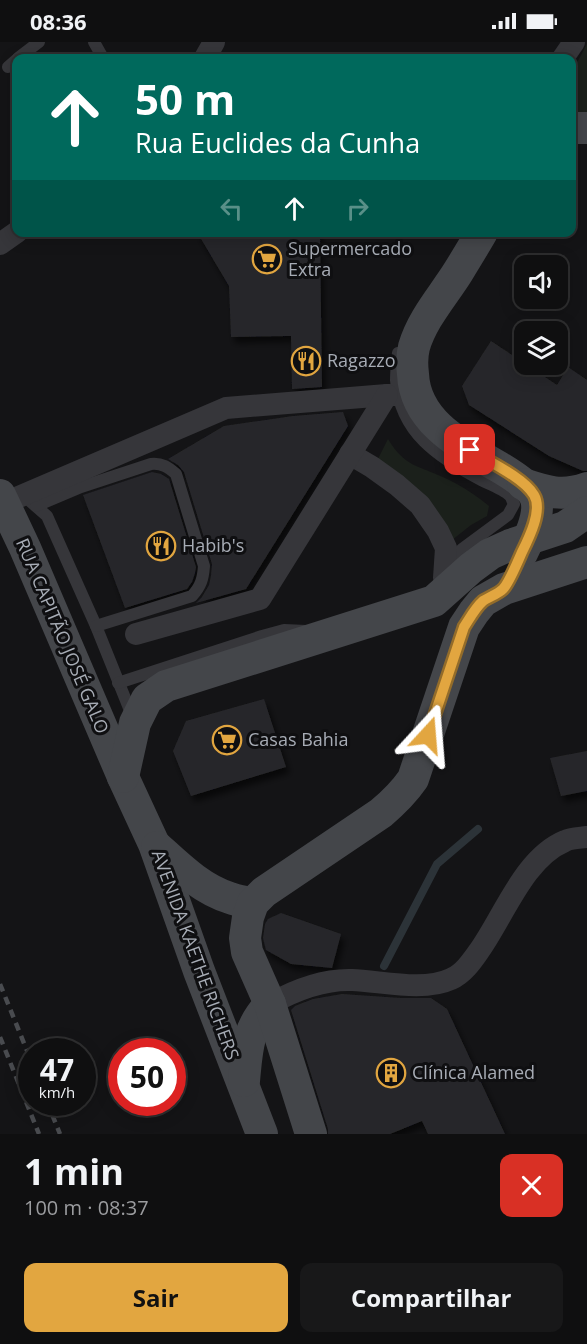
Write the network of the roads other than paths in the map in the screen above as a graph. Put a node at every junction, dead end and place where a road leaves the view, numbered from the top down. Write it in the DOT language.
graph roads {
  1 [pos="39,42"];
  2 [pos="24,54"];
  3 [pos="479,237"];
  4 [pos="432,289"];
  5 [pos="408,327"];
  6 [pos="398,345"];
  7 [pos="393,395"];
  8 [pos="350,454"];
  9 [pos="523,484"];
  10 [pos="587,488"];
  11 [pos="10,498"];
  12 [pos="587,512"];
  13 [pos="529,539"];
  14 [pos="587,562"];
  15 [pos="444,578"];
  16 [pos="504,589"];
  17 [pos="96,627"];
  18 [pos="136,634"];
  19 [pos="118,683"];
  20 [pos="135,723"];
  21 [pos="123,777"];
  22 [pos="587,837"];
  23 [pos="154,844"];
  24 [pos="253,903"];
  25 [pos="270,1004"];
  26 [pos="243,1084"];
  27 [pos="262,1134"];
  28 [pos="311,1134"];
  1 -- 2 [label="lane"];
  3 -- 9 [label="main road"];
  4 -- 5 [label="lane"];
  6 -- 7 [label="lane"];
  7 -- 8 [label="street"];
  7 -- 11 [label="street"];
  7 -- 15 [label="lane"];
  8 -- 15 [label="street"];
  8 -- 18 [label="street"];
  9 -- 10 [label="main road"];
  9 -- 13 [label="main road"];
  11 -- 17 [label="lane"];
  11 -- 17 [label="lane"];
  11 -- 21 [label="main road, RUA CAPITÃO JOSÉ GALO"];
  12 -- 13 [label="main road"];
  13 -- 16 [label="main road"];
  13 -- 20 [label="main road"];
  14 -- 16 [label="main road"];
  15 -- 19 [label="lane"];
  16 -- 24 [label="main road"];
  17 -- 19 [label="lane"];
  19 -- 20 [label="lane"];
  20 -- 21 [label="main road"];
  21 -- 23 [label="main road, AVENIDA KAETHE RICHERS"];
  22 -- 25 [label="street"];
  23 -- 24 [label="main road"];
  23 -- 26 [label="main road, AVENIDA KAETHE RICHERS"];
  24 -- 25 [label="main road"];
  25 -- 26 [label="main road"];
  25 -- 28 [label="main road"];
  26 -- 27 [label="main road, AVENIDA KAETHE RICHERS"];
}
